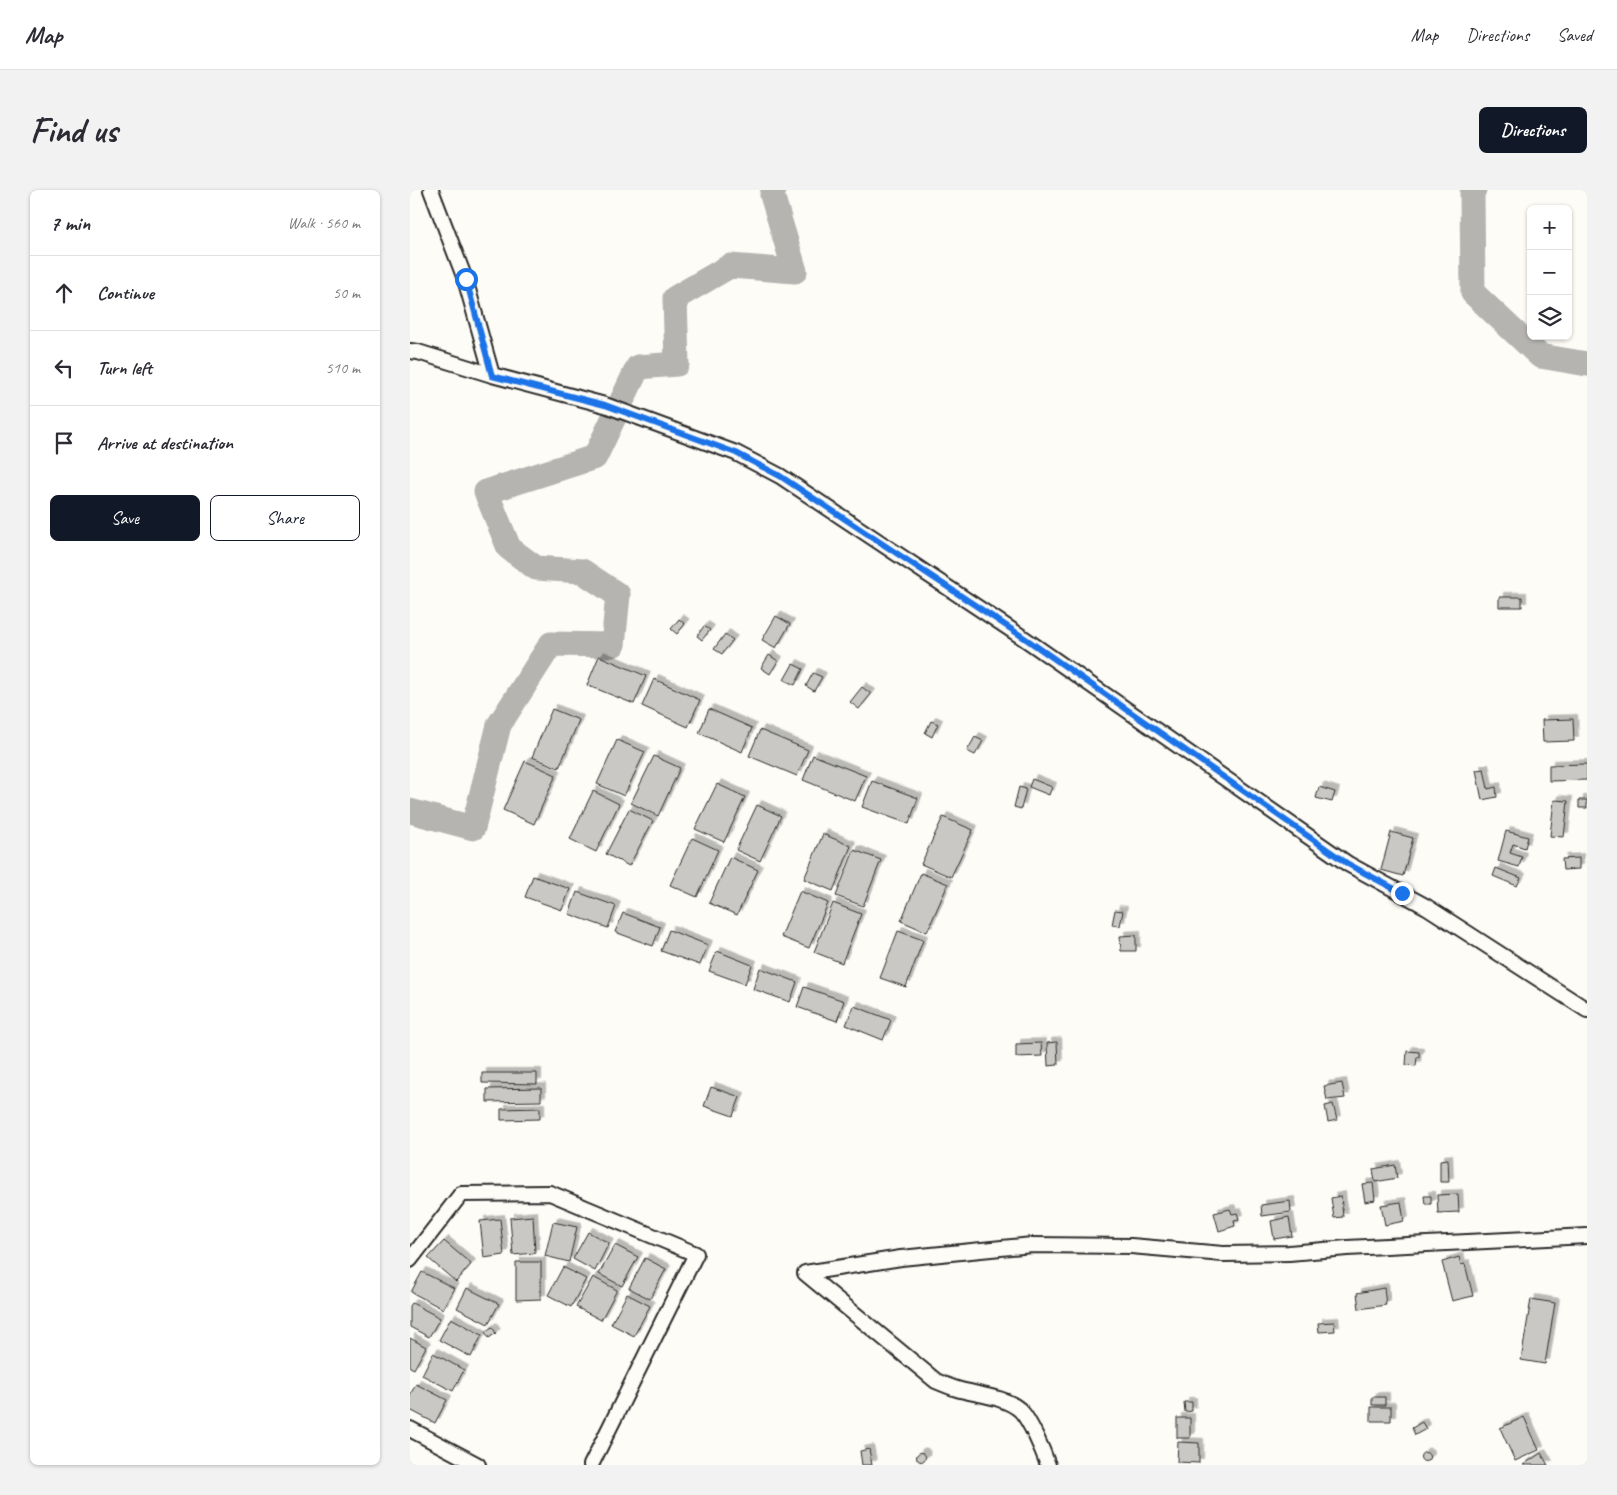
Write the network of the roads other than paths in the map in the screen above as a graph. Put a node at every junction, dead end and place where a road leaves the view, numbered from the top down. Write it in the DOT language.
graph roads {
  1 [pos="430,190"];
  2 [pos="410,351"];
  3 [pos="492,376"];
  4 [pos="1587,1010"];
  5 [pos="1587,1236"];
  6 [pos="410,1260"];
  7 [pos="410,1430"];
  8 [pos="478,1465"];
  9 [pos="591,1465"];
  10 [pos="1048,1465"];
  1 -- 3 [label="street"];
  2 -- 3 [label="street"];
  3 -- 4 [label="street"];
  5 -- 10 [label="street"];
  6 -- 9 [label="street"];
  7 -- 8 [label="street"];
}
